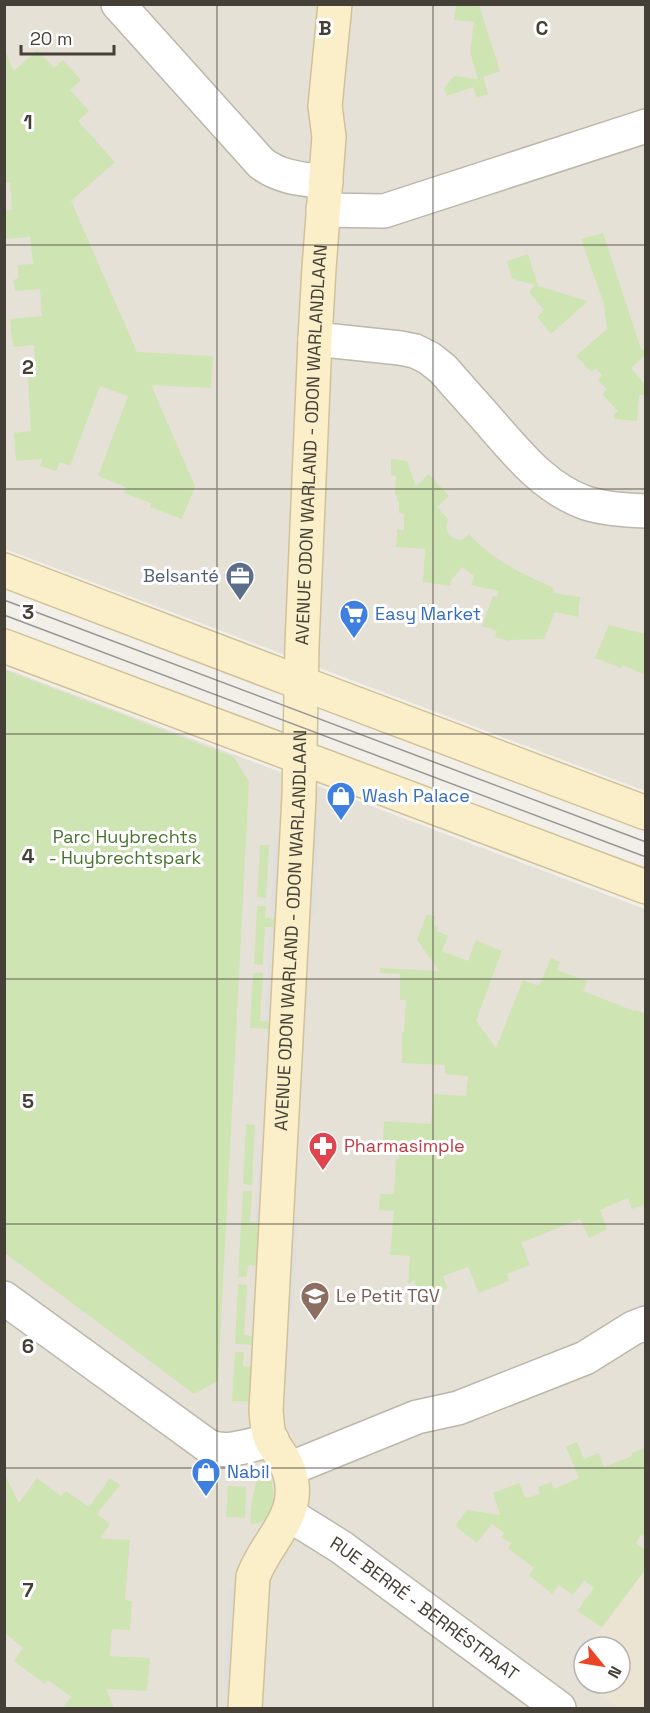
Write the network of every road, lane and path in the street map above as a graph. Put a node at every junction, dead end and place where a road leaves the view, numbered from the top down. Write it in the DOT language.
graph roads {
  1 [pos="118,4"];
  2 [pos="335,4"];
  3 [pos="358,4"];
  4 [pos="645,126"];
  5 [pos="329,137"];
  6 [pos="324,196"];
  7 [pos="315,339"];
  8 [pos="645,512"];
  9 [pos="4,570"];
  10 [pos="4,646"];
  11 [pos="301,683"];
  12 [pos="300,756"];
  13 [pos="645,813"];
  14 [pos="645,886"];
  15 [pos="4,1298"];
  16 [pos="645,1323"];
  17 [pos="272,1440"];
  18 [pos="289,1469"];
  19 [pos="288,1514"];
  20 [pos="245,1708"];
  21 [pos="559,1708"];
  1 -- 6 [label="street"];
  2 -- 5 [label="street, AVENUE ODON WARLAND - ODON WARLANDLAAN"];
  3 -- 5 [label="street, AVENUE ODON WARLAND - ODON WARLANDLAAN"];
  4 -- 6 [label="street"];
  5 -- 6 [label="street, AVENUE ODON WARLAND - ODON WARLANDLAAN"];
  6 -- 7 [label="street, AVENUE ODON WARLAND - ODON WARLANDLAAN"];
  7 -- 8 [label="street"];
  7 -- 11 [label="street, AVENUE ODON WARLAND - ODON WARLANDLAAN"];
  9 -- 11 [label="street"];
  10 -- 12 [label="street"];
  11 -- 12 [label="street, AVENUE ODON WARLAND - ODON WARLANDLAAN"];
  11 -- 13 [label="street"];
  12 -- 14 [label="street"];
  12 -- 17 [label="street, AVENUE ODON WARLAND - ODON WARLANDLAAN"];
  15 -- 17 [label="street"];
  16 -- 18 [label="street"];
  17 -- 18 [label="street, AVENUE ODON WARLAND - ODON WARLANDLAAN"];
  18 -- 19 [label="street, AVENUE ODON WARLAND - ODON WARLANDLAAN"];
  19 -- 20 [label="street, AVENUE ODON WARLAND - ODON WARLANDLAAN"];
  19 -- 21 [label="street, RUE BERRÉ - BERRÉSTRAAT"];
}
